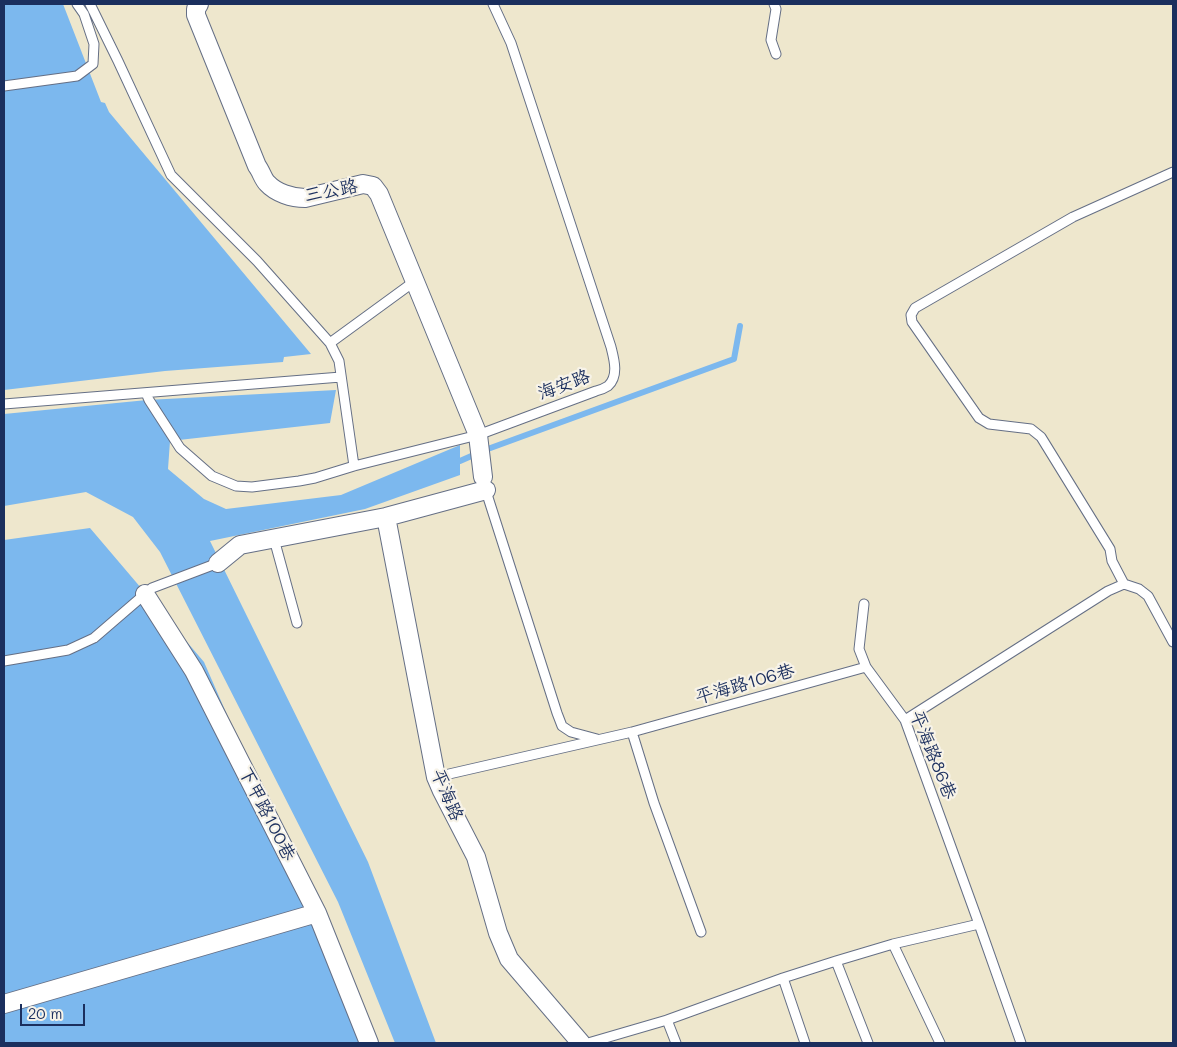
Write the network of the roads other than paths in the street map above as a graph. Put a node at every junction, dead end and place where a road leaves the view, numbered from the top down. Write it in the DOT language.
graph roads {
  1 [pos="77,4"];
  2 [pos="90,4"];
  3 [pos="199,4"];
  4 [pos="493,4"];
  5 [pos="774,4"];
  6 [pos="776,54"];
  7 [pos="4,86"];
  8 [pos="1173,172"];
  9 [pos="415,281"];
  10 [pos="330,344"];
  11 [pos="341,377"];
  12 [pos="148,396"];
  13 [pos="4,404"];
  14 [pos="478,440"];
  15 [pos="354,466"];
  16 [pos="484,484"];
  17 [pos="386,517"];
  18 [pos="274,539"];
  19 [pos="218,562"];
  20 [pos="1124,584"];
  21 [pos="148,591"];
  22 [pos="864,604"];
  23 [pos="297,623"];
  24 [pos="1173,642"];
  25 [pos="4,661"];
  26 [pos="866,667"];
  27 [pos="905,720"];
  28 [pos="632,732"];
  29 [pos="599,739"];
  30 [pos="436,777"];
  31 [pos="317,913"];
  32 [pos="979,924"];
  33 [pos="701,932"];
  34 [pos="893,944"];
  35 [pos="836,961"];
  36 [pos="782,978"];
  37 [pos="4,1004"];
  38 [pos="667,1020"];
  39 [pos="369,1043"];
  40 [pos="581,1043"];
  41 [pos="588,1043"];
  42 [pos="676,1043"];
  43 [pos="805,1043"];
  44 [pos="868,1043"];
  45 [pos="940,1043"];
  46 [pos="1021,1043"];
  1 -- 7 [label="lane"];
  2 -- 10 [label="lane"];
  3 -- 9 [label="street, 三公路"];
  4 -- 14 [label="lane, 海安路"];
  5 -- 6 [label="lane"];
  8 -- 20 [label="lane"];
  9 -- 10 [label="lane"];
  9 -- 14 [label="street, 三公路"];
  10 -- 11 [label="lane"];
  11 -- 12 [label="lane"];
  11 -- 15 [label="lane"];
  12 -- 13 [label="lane"];
  12 -- 15 [label="lane, 海安路"];
  14 -- 15 [label="lane, 海安路"];
  14 -- 16 [label="street, 三公路"];
  16 -- 17 [label="street"];
  16 -- 29 [label="lane"];
  17 -- 18 [label="street"];
  17 -- 30 [label="street, 平海路"];
  18 -- 19 [label="street"];
  18 -- 23 [label="lane"];
  19 -- 21 [label="lane"];
  20 -- 24 [label="lane"];
  20 -- 27 [label="lane"];
  21 -- 25 [label="lane"];
  21 -- 31 [label="street, 下甲路100巷"];
  22 -- 26 [label="lane, 平海路86巷"];
  26 -- 27 [label="lane, 平海路86巷"];
  26 -- 28 [label="lane, 平海路106巷"];
  27 -- 32 [label="lane, 平海路86巷"];
  28 -- 29 [label="lane, 平海路106巷"];
  28 -- 33 [label="lane"];
  29 -- 30 [label="lane, 平海路106巷"];
  30 -- 40 [label="street, 平海路"];
  31 -- 37 [label="street"];
  31 -- 39 [label="street, 下甲路100巷"];
  32 -- 34 [label="lane"];
  32 -- 46 [label="lane, 平海路86巷"];
  34 -- 35 [label="lane"];
  34 -- 45 [label="lane"];
  35 -- 36 [label="lane"];
  35 -- 44 [label="lane"];
  36 -- 38 [label="lane"];
  36 -- 43 [label="lane"];
  38 -- 41 [label="lane"];
  38 -- 42 [label="lane"];
}
